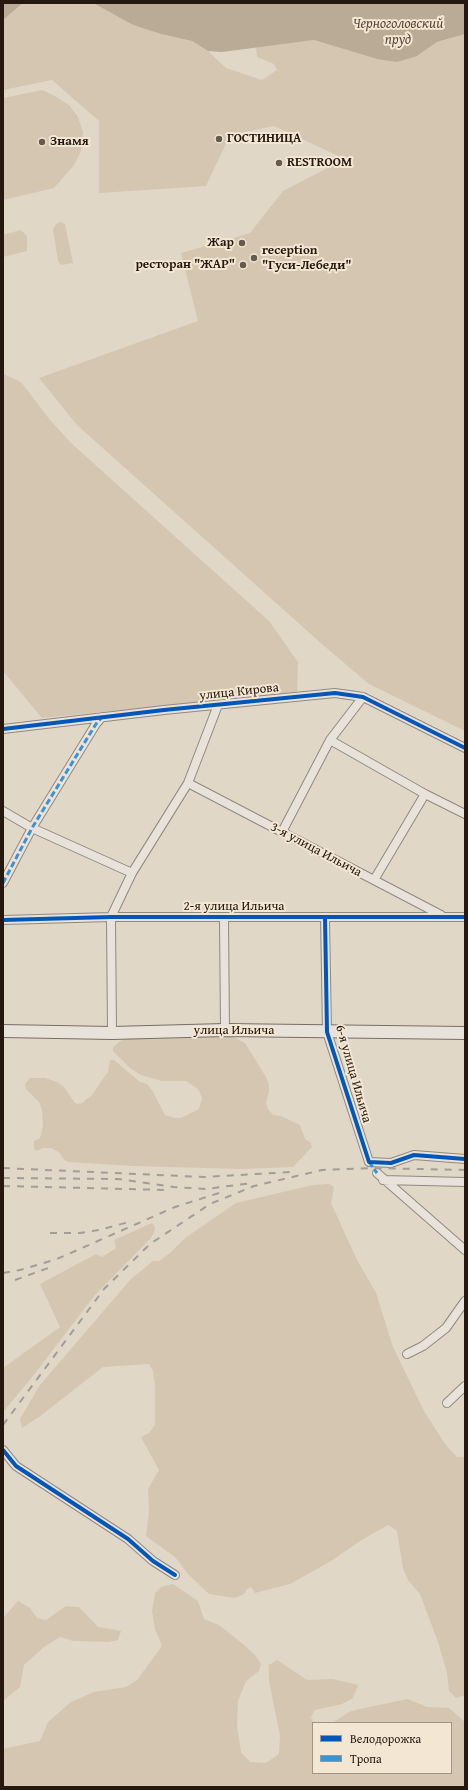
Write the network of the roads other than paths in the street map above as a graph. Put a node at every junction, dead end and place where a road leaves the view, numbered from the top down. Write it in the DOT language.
graph roads {
  1 [pos="364,697"];
  2 [pos="218,705"];
  3 [pos="102,717"];
  4 [pos="3,729"];
  5 [pos="330,740"];
  6 [pos="465,748"];
  7 [pos="188,783"];
  8 [pos="425,794"];
  9 [pos="3,811"];
  10 [pos="465,814"];
  11 [pos="32,828"];
  12 [pos="282,832"];
  13 [pos="132,873"];
  14 [pos="374,880"];
  15 [pos="3,883"];
  16 [pos="111,917"];
  17 [pos="325,917"];
  18 [pos="444,917"];
  19 [pos="465,917"];
  20 [pos="224,918"];
  21 [pos="3,920"];
  22 [pos="225,1030"];
  23 [pos="3,1031"];
  24 [pos="327,1032"];
  25 [pos="112,1033"];
  26 [pos="465,1033"];
  27 [pos="465,1159"];
  28 [pos="377,1173"];
  29 [pos="383,1180"];
  30 [pos="465,1182"];
  31 [pos="465,1250"];
  32 [pos="465,1301"];
  33 [pos="407,1354"];
  34 [pos="465,1386"];
  35 [pos="447,1403"];
  36 [pos="3,1450"];
  37 [pos="175,1575"];
  1 -- 2 [label="street, улица Кирова"];
  1 -- 5 [label="street"];
  1 -- 6 [label="street, улица Кирова"];
  2 -- 3 [label="street, улица Кирова"];
  2 -- 7 [label="street"];
  3 -- 4 [label="street, улица Кирова"];
  3 -- 11 [label="street"];
  5 -- 8 [label="street"];
  5 -- 12 [label="street"];
  7 -- 12 [label="street, 3-я улица Ильича"];
  7 -- 13 [label="street"];
  8 -- 10 [label="street"];
  8 -- 14 [label="street"];
  9 -- 11 [label="street"];
  11 -- 13 [label="street"];
  11 -- 15 [label="street"];
  12 -- 14 [label="street, 3-я улица Ильича"];
  13 -- 16 [label="street"];
  14 -- 18 [label="street, 3-я улица Ильича"];
  16 -- 20 [label="street, 2-я улица Ильича"];
  16 -- 21 [label="street, 2-я улица Ильича"];
  16 -- 25 [label="street"];
  17 -- 18 [label="street, 2-я улица Ильича"];
  17 -- 20 [label="street, 2-я улица Ильича"];
  17 -- 24 [label="street, 6-я улица Ильича"];
  18 -- 19 [label="street, 2-я улица Ильича"];
  20 -- 22 [label="street"];
  22 -- 24 [label="main road, улица Ильича"];
  22 -- 25 [label="main road, улица Ильича"];
  23 -- 25 [label="main road, улица Ильича"];
  24 -- 26 [label="main road, улица Ильича"];
  24 -- 27 [label="street, 6-я улица Ильича"];
  28 -- 29 [label="street"];
  29 -- 30 [label="street"];
  29 -- 31 [label="street"];
  32 -- 33 [label="street"];
  34 -- 35 [label="street"];
  36 -- 37 [label="street"];
}
